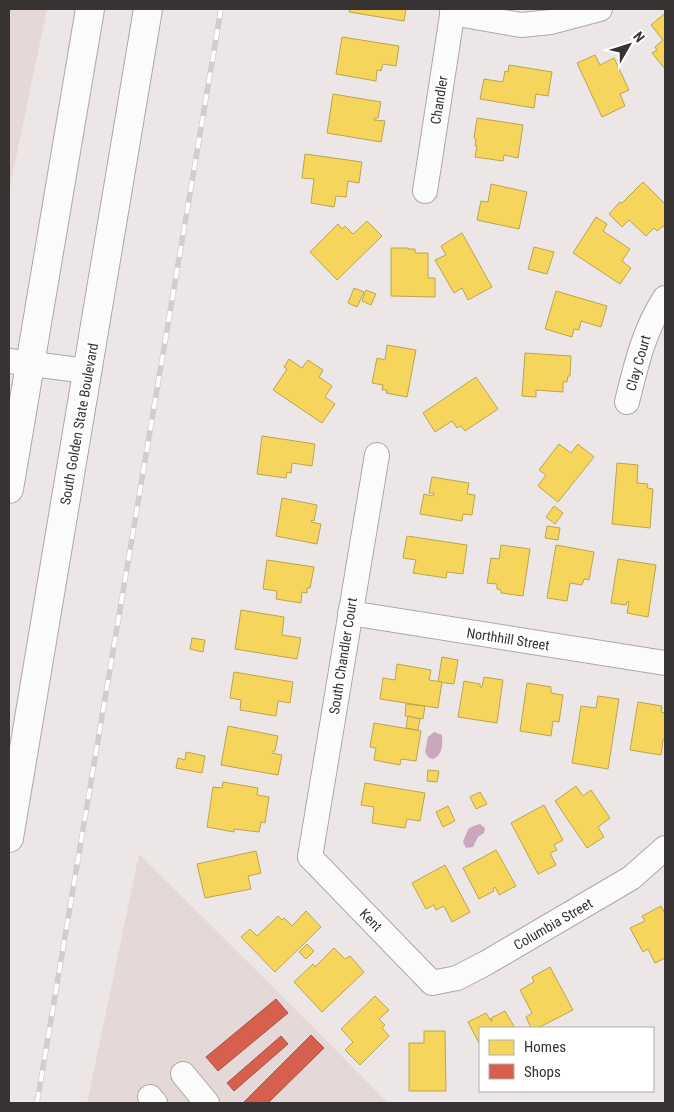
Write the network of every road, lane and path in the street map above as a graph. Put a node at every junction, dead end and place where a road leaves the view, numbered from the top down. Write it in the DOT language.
graph roads {
  1 [pos="90,9"];
  2 [pos="148,9"];
  3 [pos="600,9"];
  4 [pos="453,11"];
  5 [pos="425,191"];
  6 [pos="665,298"];
  7 [pos="19,362"];
  8 [pos="87,371"];
  9 [pos="627,402"];
  10 [pos="377,455"];
  11 [pos="9,489"];
  12 [pos="350,613"];
  13 [pos="665,664"];
  14 [pos="9,838"];
  15 [pos="665,848"];
  16 [pos="310,857"];
  17 [pos="432,983"];
  18 [pos="183,1074"];
  19 [pos="207,1103"];
  1 -- 7 [label="main road"];
  2 -- 8 [label="main road, South Golden State Boulevard"];
  3 -- 4 [label="street"];
  4 -- 5 [label="street, Chandler"];
  6 -- 9 [label="street, Clay Court"];
  7 -- 8 [label="street"];
  7 -- 11 [label="main road"];
  8 -- 14 [label="main road, South Golden State Boulevard"];
  10 -- 12 [label="street, South Chandler Court"];
  12 -- 13 [label="street, Northhill Street"];
  12 -- 16 [label="street, South Chandler Court"];
  15 -- 17 [label="street, Columbia Street"];
  16 -- 17 [label="street, Kent"];
  18 -- 19 [label="street"];
}
